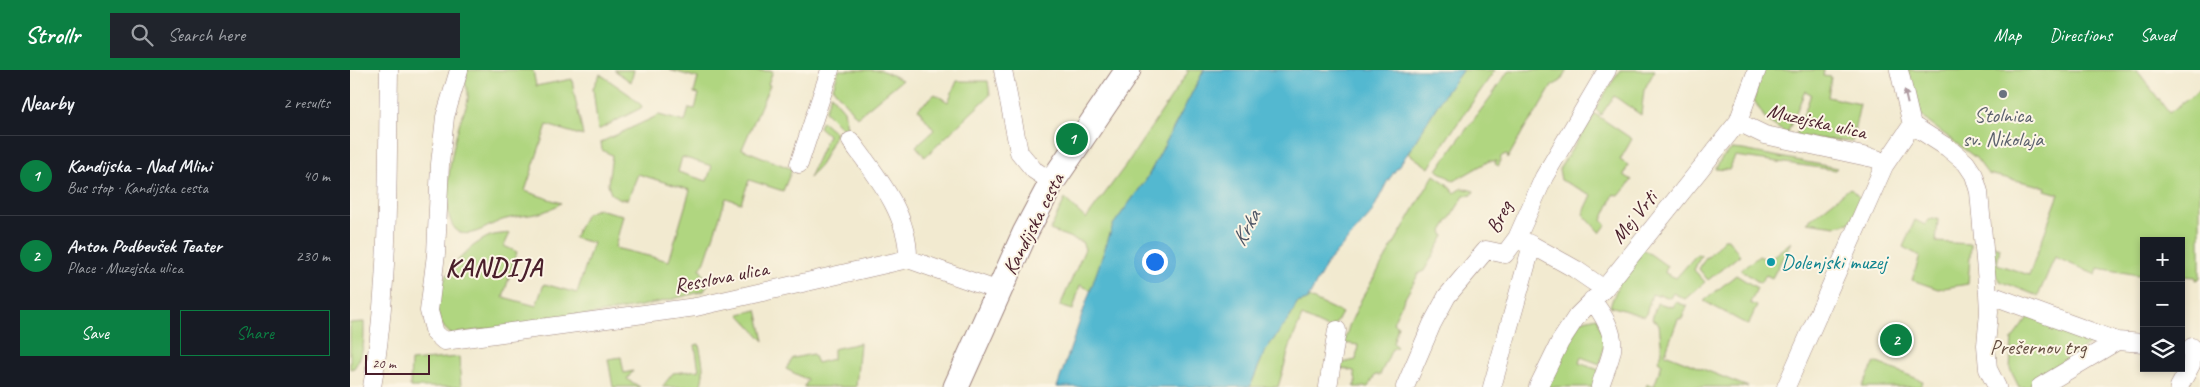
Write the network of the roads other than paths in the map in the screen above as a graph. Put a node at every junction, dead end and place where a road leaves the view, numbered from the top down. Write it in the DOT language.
graph roads {
  1 [pos="389,70"];
  2 [pos="459,70"];
  3 [pos="830,70"];
  4 [pos="1003,70"];
  5 [pos="1128,70"];
  6 [pos="1607,70"];
  7 [pos="1757,70"];
  8 [pos="1899,70"];
  9 [pos="1738,122"];
  10 [pos="1912,125"];
  11 [pos="851,141"];
  12 [pos="799,164"];
  13 [pos="1884,166"];
  14 [pos="1052,182"];
  15 [pos="1525,241"];
  16 [pos="908,259"];
  17 [pos="999,291"];
  18 [pos="1988,294"];
  19 [pos="1598,295"];
  20 [pos="1337,330"];
  21 [pos="2117,341"];
  22 [pos="2140,343"];
  23 [pos="2191,346"];
  24 [pos="1988,369"];
  25 [pos="372,387"];
  26 [pos="956,387"];
  27 [pos="1328,387"];
  28 [pos="1405,387"];
  29 [pos="1492,387"];
  30 [pos="1538,387"];
  31 [pos="1600,387"];
  32 [pos="1786,387"];
  33 [pos="1981,387"];
  34 [pos="1997,387"];
  35 [pos="2040,387"];
  36 [pos="2179,387"];
  1 -- 25 [label="street"];
  2 -- 16 [label="street, Resslova ulica"];
  3 -- 12 [label="street"];
  4 -- 14 [label="street"];
  5 -- 14 [label="main road, Kandijska cesta"];
  6 -- 15 [label="street, Breg"];
  7 -- 9 [label="street, Mej Vrti"];
  10 -- 8 [label="street, one-way"];
  9 -- 13 [label="street, Muzejska ulica"];
  9 -- 19 [label="street, Mej Vrti"];
  10 -- 13 [label="street, Muzejska ulica"];
  10 -- 18 [label="street"];
  11 -- 16 [label="street"];
  13 -- 32 [label="street, Muzejska ulica"];
  14 -- 17 [label="main road, Kandijska cesta"];
  15 -- 19 [label="street"];
  15 -- 28 [label="street, Breg"];
  15 -- 29 [label="street"];
  16 -- 17 [label="street"];
  17 -- 26 [label="main road, Kandijska cesta"];
  18 -- 21 [label="street"];
  18 -- 24 [label="street"];
  19 -- 30 [label="street, Mej Vrti"];
  19 -- 31 [label="street"];
  20 -- 27 [label="street"];
  21 -- 22 [label="street"];
  21 -- 35 [label="street"];
  23 -- 36 [label="street"];
  24 -- 33 [label="street"];
  24 -- 34 [label="street"];
}
